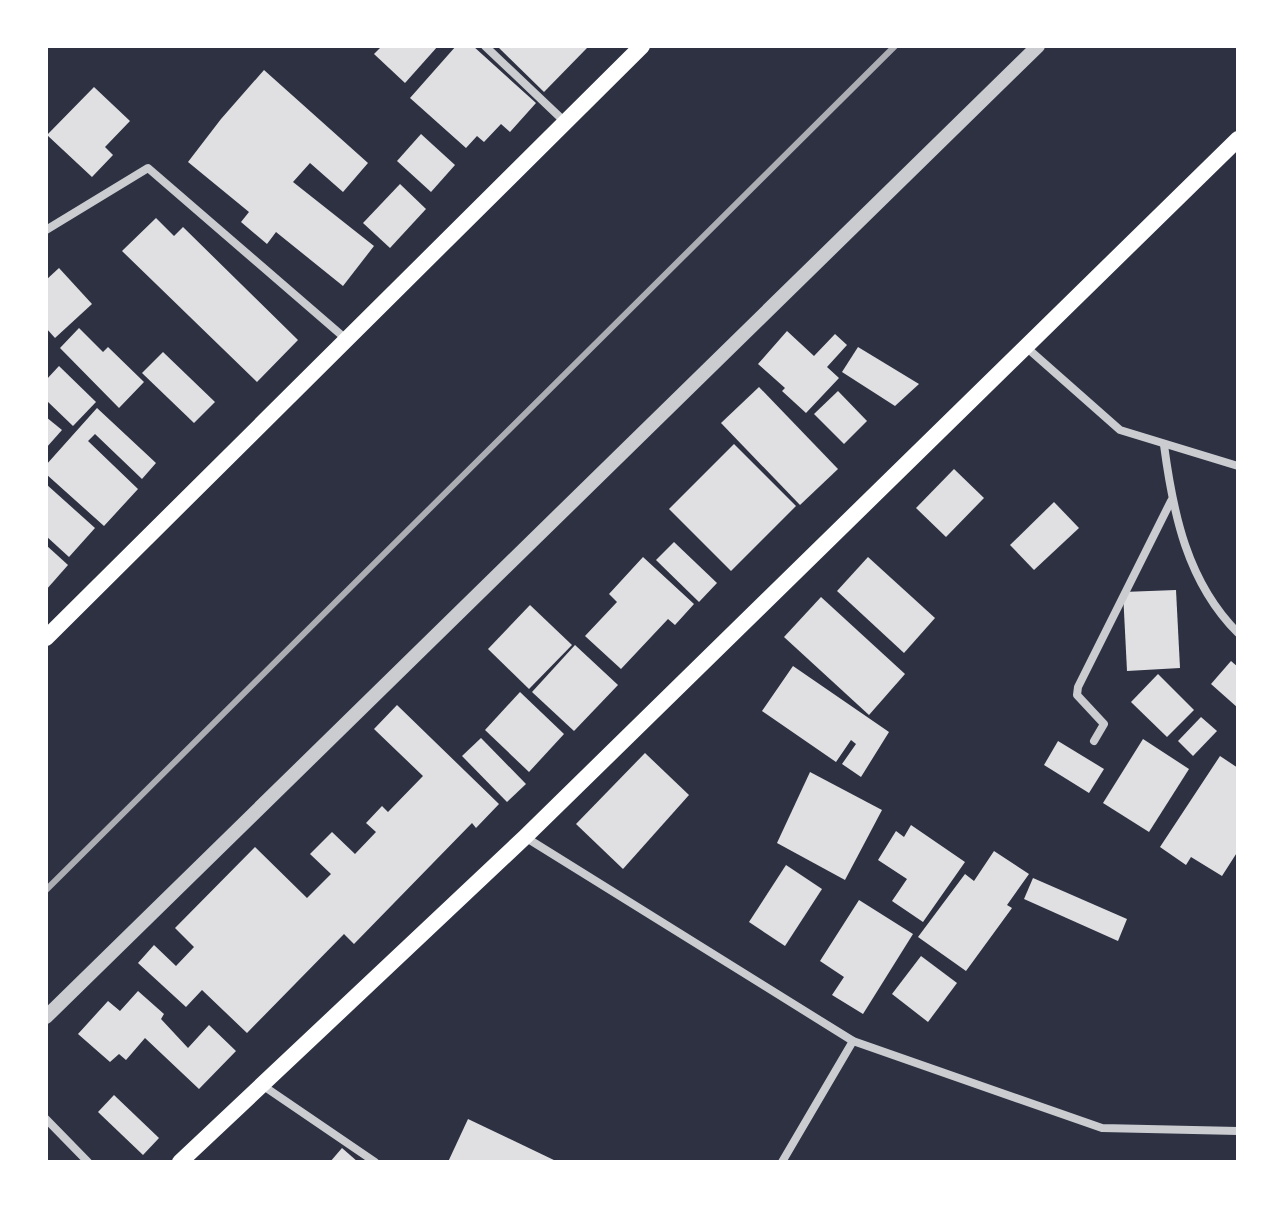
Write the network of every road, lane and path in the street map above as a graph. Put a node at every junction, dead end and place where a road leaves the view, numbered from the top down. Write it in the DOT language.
graph roads {
  1 [pos="485,46"];
  2 [pos="642,46"];
  3 [pos="1038,46"];
  4 [pos="565,122"];
  5 [pos="1238,139"];
  6 [pos="46,230"];
  7 [pos="347,340"];
  8 [pos="1026,346"];
  9 [pos="1164,445"];
  10 [pos="1238,466"];
  11 [pos="1171,501"];
  12 [pos="1238,633"];
  13 [pos="46,638"];
  14 [pos="1094,741"];
  15 [pos="525,837"];
  16 [pos="46,1017"];
  17 [pos="853,1041"];
  18 [pos="262,1085"];
  19 [pos="46,1119"];
  20 [pos="1238,1131"];
  21 [pos="88,1162"];
  22 [pos="180,1162"];
  23 [pos="375,1162"];
  24 [pos="782,1162"];
  1 -- 4 [label="street"];
  2 -- 4 [label="main road"];
  3 -- 16 [label="street"];
  4 -- 7 [label="main road"];
  5 -- 8 [label="main road"];
  6 -- 7 [label="street"];
  7 -- 13 [label="main road"];
  8 -- 9 [label="street"];
  8 -- 15 [label="main road"];
  9 -- 10 [label="street"];
  9 -- 11 [label="street"];
  11 -- 12 [label="street"];
  11 -- 14 [label="street"];
  15 -- 17 [label="street"];
  15 -- 18 [label="main road"];
  17 -- 20 [label="street"];
  17 -- 24 [label="street"];
  18 -- 22 [label="main road"];
  18 -- 23 [label="street"];
  19 -- 21 [label="street"];
}
